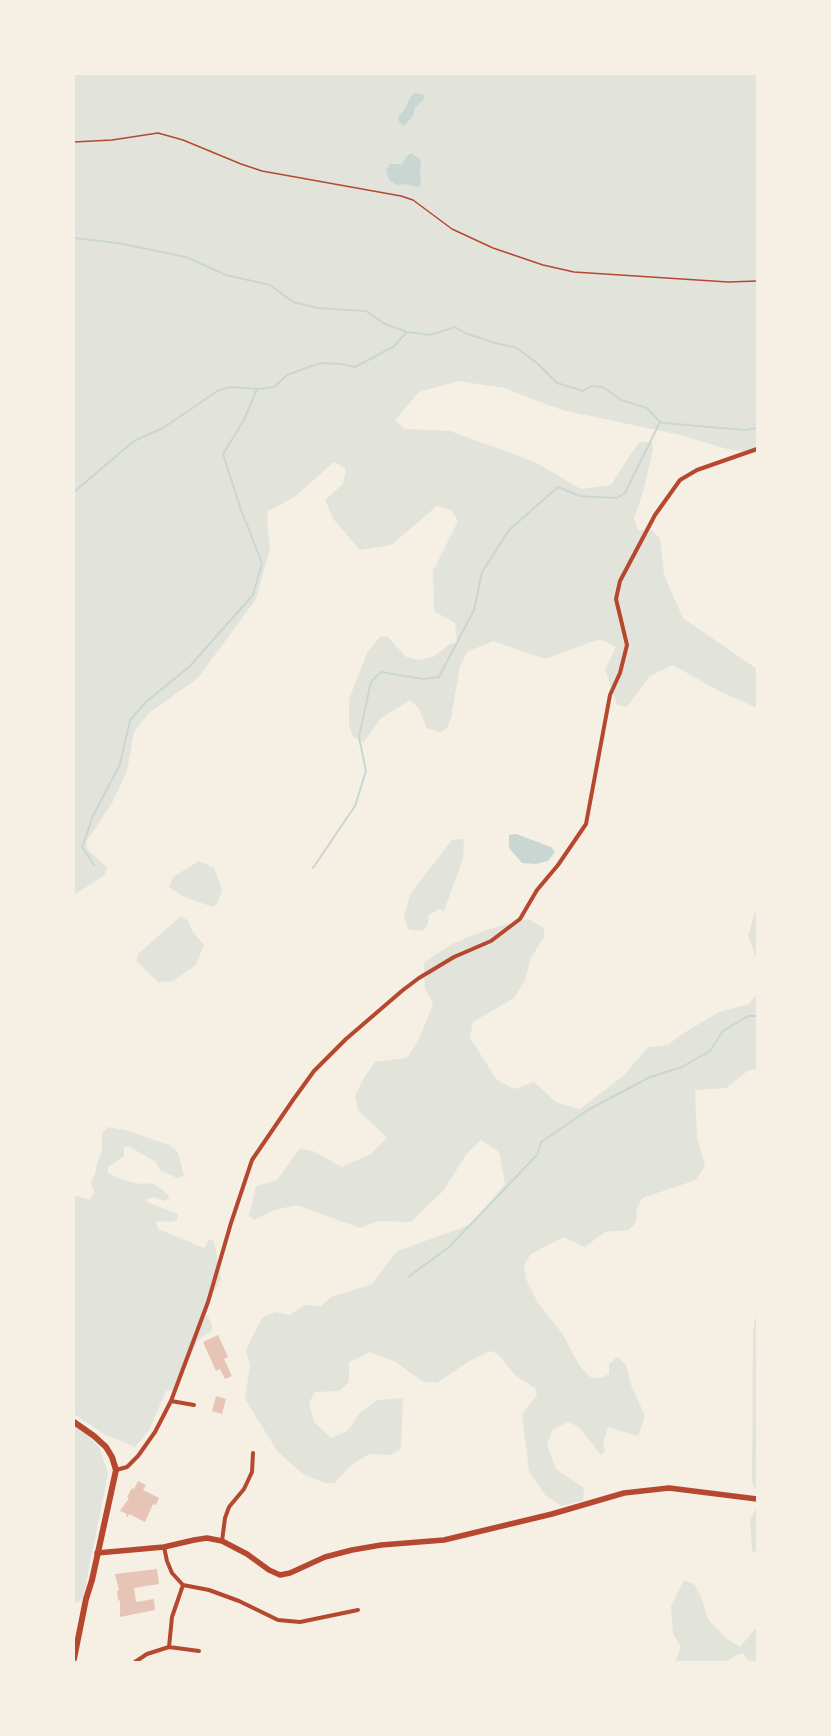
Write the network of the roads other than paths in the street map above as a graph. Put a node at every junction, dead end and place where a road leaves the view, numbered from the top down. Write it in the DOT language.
graph roads {
  1 [pos="757,449"];
  2 [pos="170,1401"];
  3 [pos="194,1404"];
  4 [pos="74,1422"];
  5 [pos="253,1454"];
  6 [pos="116,1470"];
  7 [pos="757,1499"];
  8 [pos="222,1541"];
  9 [pos="164,1547"];
  10 [pos="97,1553"];
  11 [pos="183,1585"];
  12 [pos="358,1610"];
  13 [pos="169,1647"];
  14 [pos="199,1651"];
  15 [pos="74,1659"];
  16 [pos="135,1662"];
  1 -- 2 [label="street"];
  2 -- 3 [label="street"];
  2 -- 6 [label="street"];
  4 -- 6 [label="main road"];
  5 -- 8 [label="street"];
  6 -- 10 [label="main road"];
  7 -- 8 [label="street"];
  8 -- 9 [label="street"];
  9 -- 10 [label="street"];
  9 -- 11 [label="street"];
  10 -- 15 [label="main road"];
  11 -- 12 [label="street"];
  11 -- 13 [label="street"];
  13 -- 14 [label="street"];
  13 -- 16 [label="street"];
}
